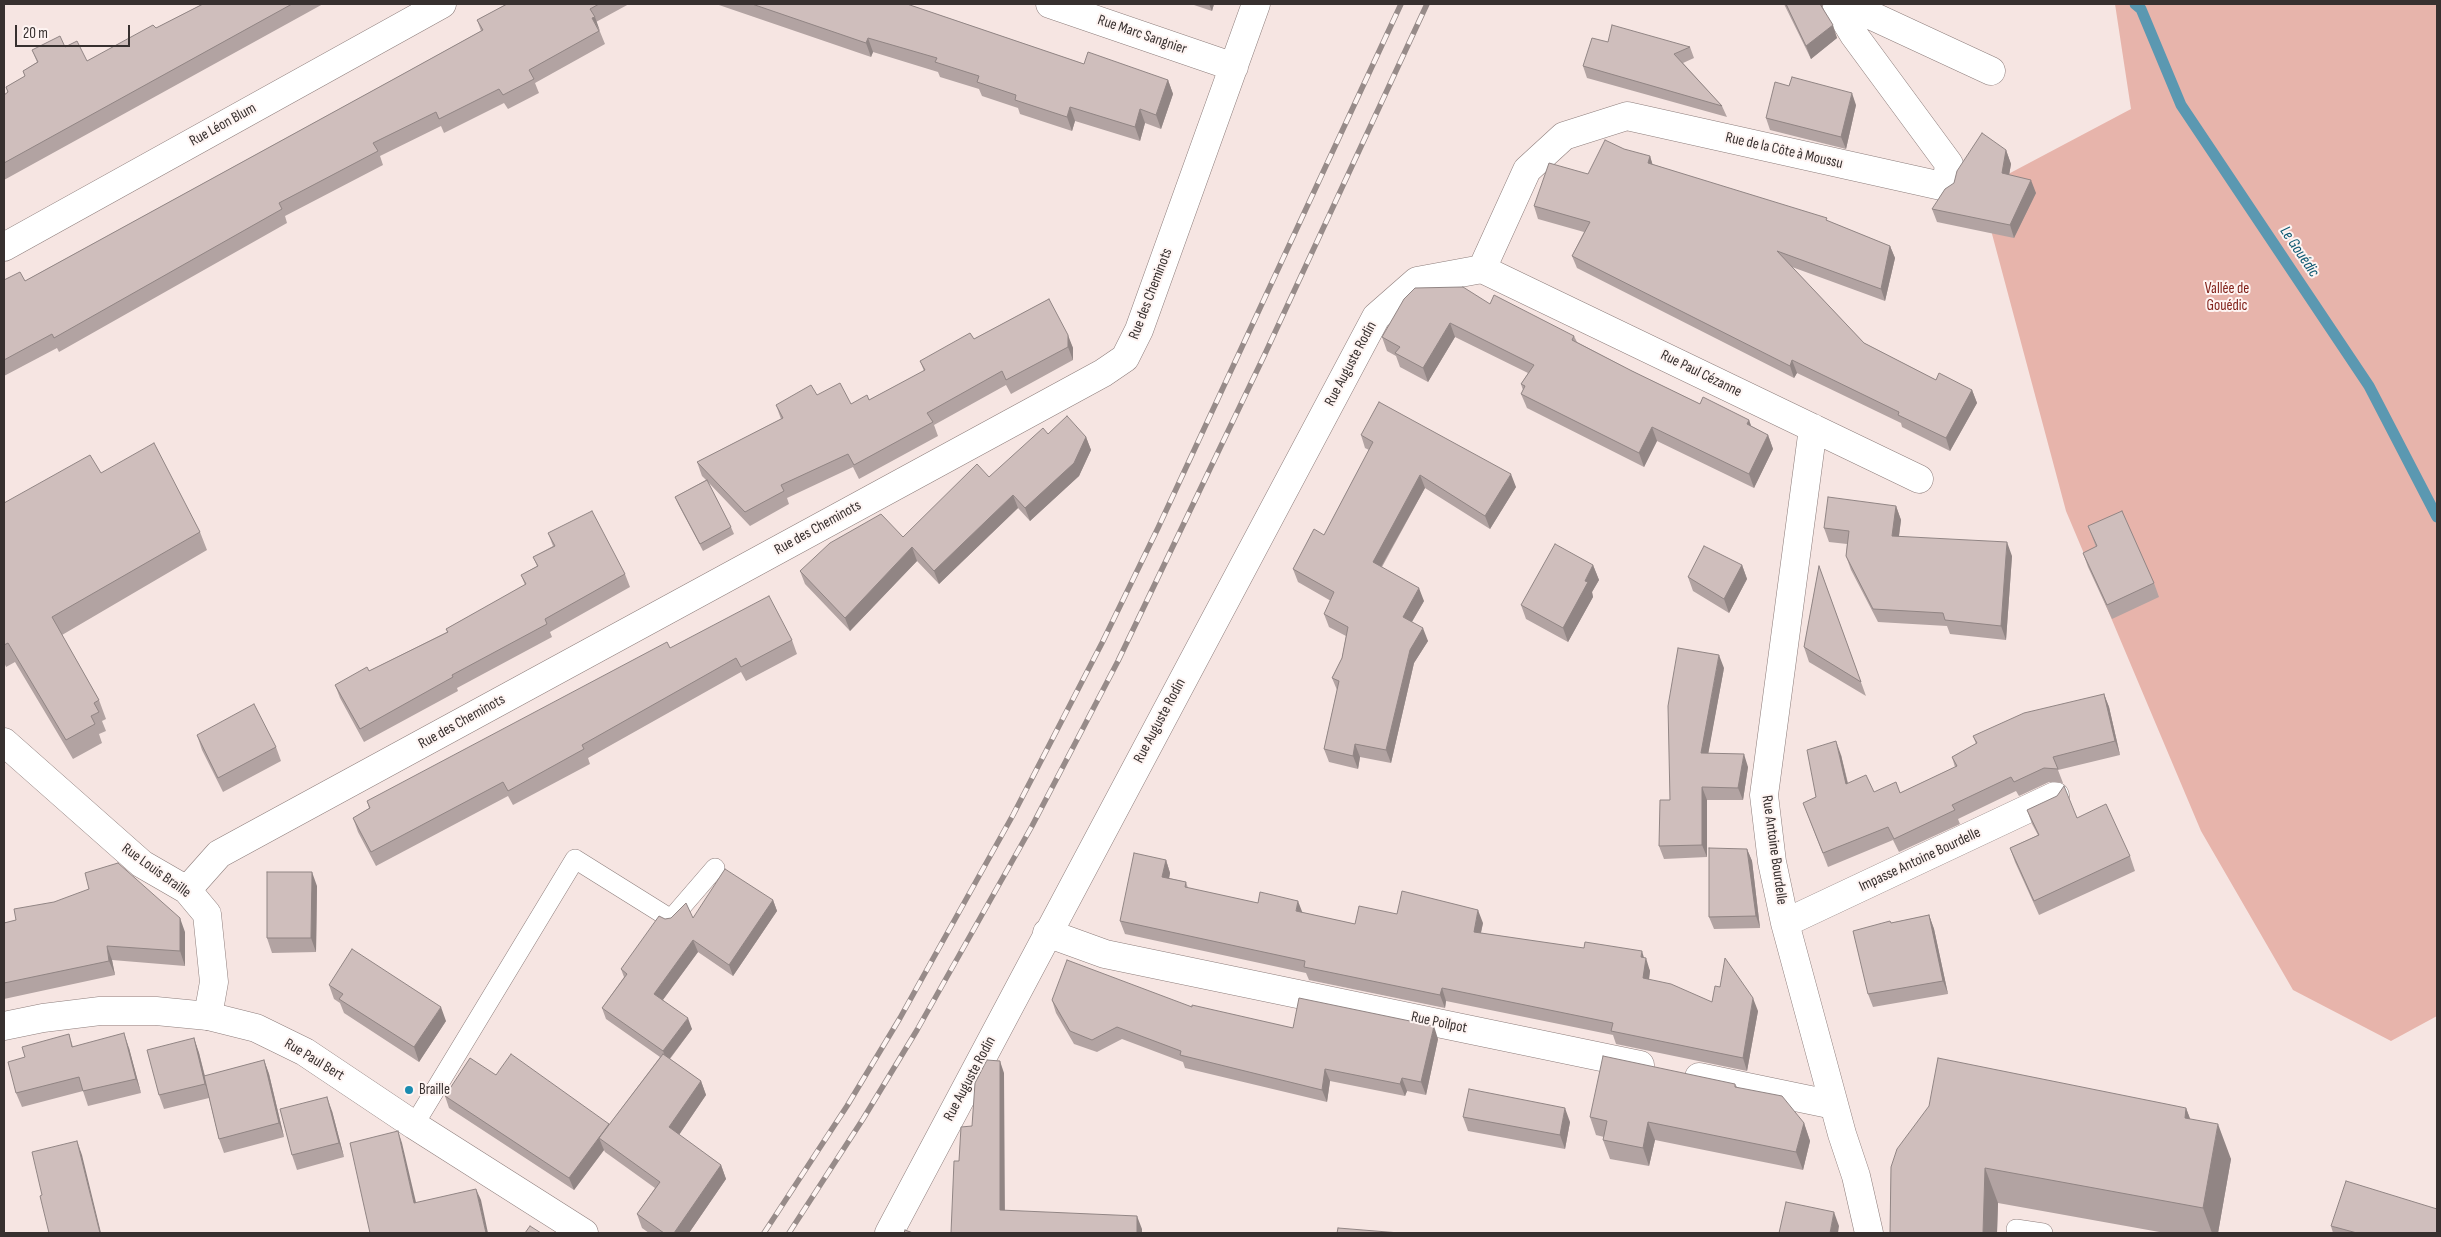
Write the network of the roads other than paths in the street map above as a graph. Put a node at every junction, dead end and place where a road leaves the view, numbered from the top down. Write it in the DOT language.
graph roads {
  1 [pos="442,4"];
  2 [pos="1050,4"];
  3 [pos="1256,4"];
  4 [pos="1839,6"];
  5 [pos="1234,66"];
  6 [pos="1991,71"];
  7 [pos="4,247"];
  8 [pos="1482,269"];
  9 [pos="1814,428"];
  10 [pos="1919,479"];
  11 [pos="4,742"];
  12 [pos="2055,796"];
  13 [pos="715,868"];
  14 [pos="187,890"];
  15 [pos="1785,923"];
  16 [pos="1047,933"];
  17 [pos="208,1016"];
  18 [pos="4,1026"];
  19 [pos="1834,1105"];
  20 [pos="414,1125"];
  21 [pos="2016,1229"];
  22 [pos="584,1233"];
  23 [pos="889,1233"];
  24 [pos="1869,1233"];
  25 [pos="2043,1233"];
  1 -- 7 [label="street, Rue Léon Blum"];
  2 -- 5 [label="street, Rue Marc Sangnier"];
  3 -- 5 [label="street, Rue des Cheminots"];
  4 -- 6 [label="street"];
  4 -- 8 [label="street, Rue de la Côte à Moussu"];
  5 -- 14 [label="street, Rue des Cheminots"];
  8 -- 9 [label="street, Rue Paul Cézanne"];
  8 -- 16 [label="street, Rue Auguste Rodin"];
  9 -- 10 [label="street, Rue Paul Cézanne"];
  9 -- 15 [label="street, Rue Antoine Bourdelle"];
  11 -- 14 [label="street, Rue Louis Braille"];
  12 -- 15 [label="street, Impasse Antoine Bourdelle"];
  13 -- 20 [label="lane"];
  14 -- 17 [label="street, Rue Louis Braille"];
  15 -- 19 [label="street, Rue Antoine Bourdelle"];
  16 -- 19 [label="street, Rue Poilpot"];
  16 -- 23 [label="street, Rue Auguste Rodin"];
  17 -- 18 [label="street, Rue Paul Bert"];
  17 -- 20 [label="street, Rue Paul Bert"];
  19 -- 24 [label="street, Rue Antoine Bourdelle"];
  20 -- 22 [label="street, Rue Paul Bert"];
  21 -- 25 [label="lane"];
}
